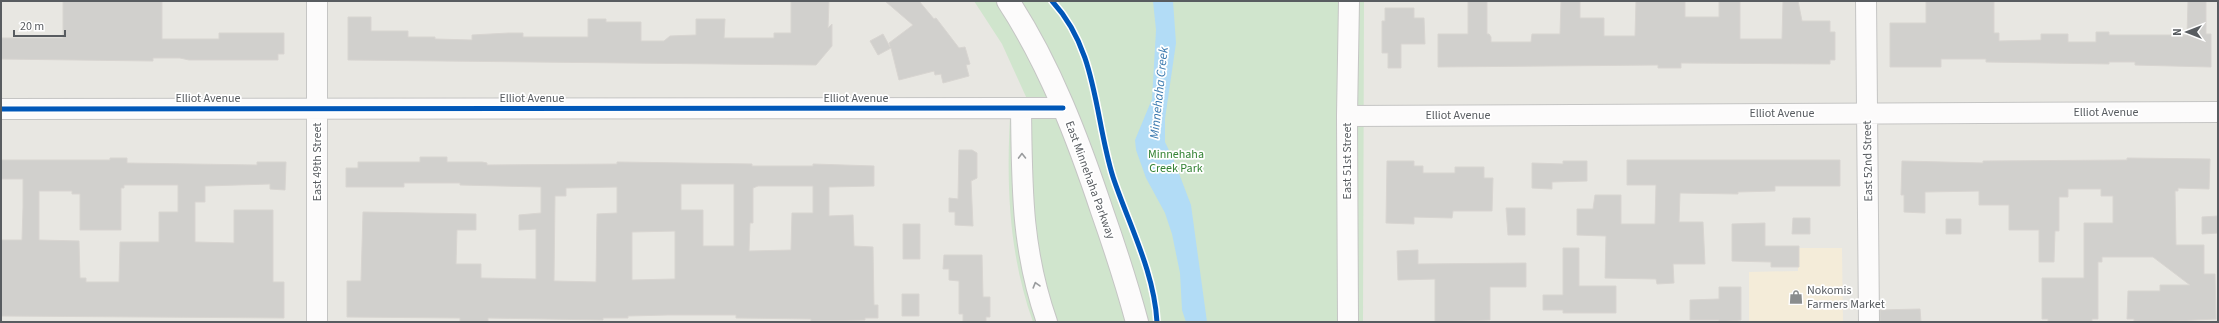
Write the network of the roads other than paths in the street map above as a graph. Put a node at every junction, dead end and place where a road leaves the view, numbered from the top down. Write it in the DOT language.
graph roads {
  1 [pos="317,1"];
  2 [pos="1008,1"];
  3 [pos="1349,1"];
  4 [pos="1866,1"];
  5 [pos="317,108"];
  6 [pos="1021,108"];
  7 [pos="1063,108"];
  8 [pos="1,109"];
  9 [pos="2218,112"];
  10 [pos="1867,113"];
  11 [pos="1347,116"];
  12 [pos="317,322"];
  13 [pos="1047,322"];
  14 [pos="1137,322"];
  15 [pos="1348,322"];
  16 [pos="1869,322"];
  1 -- 5 [label="street, East 49th Street"];
  2 -- 7 [label="street, East Minnehaha Parkway"];
  3 -- 11 [label="street, East 51st Street"];
  4 -- 10 [label="street, East 52nd Street"];
  5 -- 6 [label="street, Elliot Avenue"];
  5 -- 8 [label="street, Elliot Avenue"];
  5 -- 12 [label="street, East 49th Street"];
  6 -- 7 [label="street, Elliot Avenue"];
  13 -- 6 [label="street, one-way"];
  7 -- 14 [label="street, East Minnehaha Parkway"];
  9 -- 10 [label="street, Elliot Avenue"];
  10 -- 11 [label="street, Elliot Avenue"];
  10 -- 16 [label="street, East 52nd Street"];
  11 -- 15 [label="street, East 51st Street"];
}
